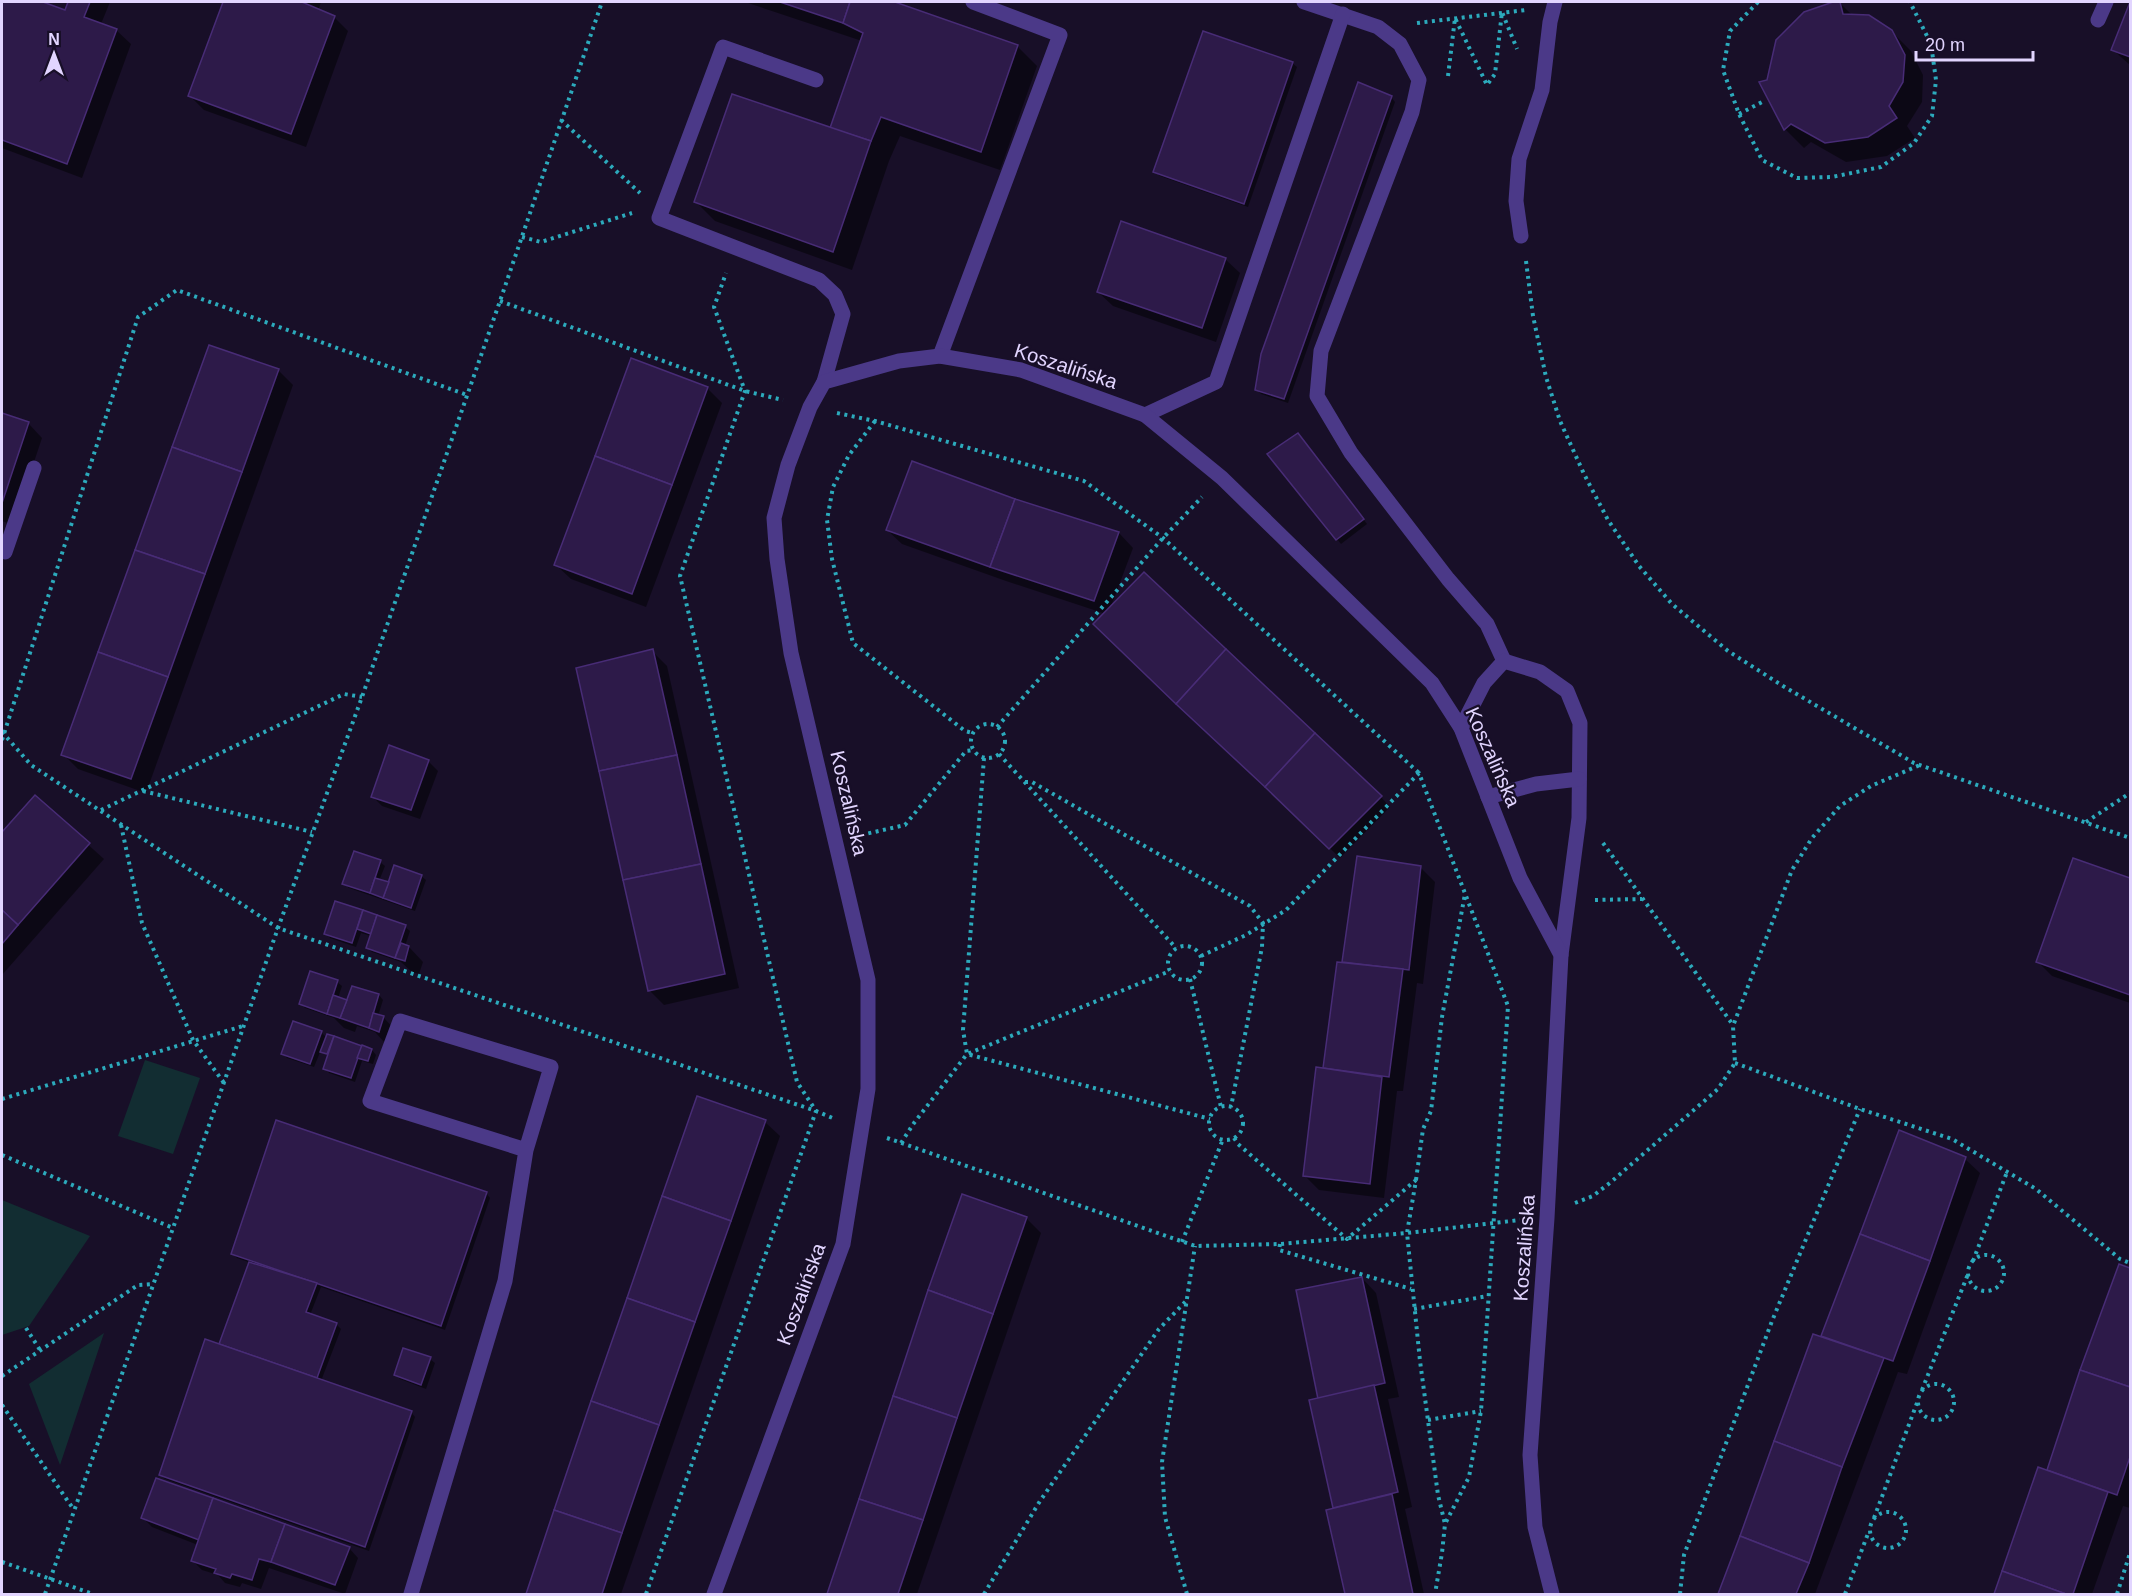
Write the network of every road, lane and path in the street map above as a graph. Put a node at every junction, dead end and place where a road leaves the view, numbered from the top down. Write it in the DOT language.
graph roads {
  1 [pos="602,2"];
  2 [pos="973,2"];
  3 [pos="1304,2"];
  4 [pos="1757,2"];
  5 [pos="1910,2"];
  6 [pos="2106,2"];
  7 [pos="1554,4"];
  8 [pos="1502,12"];
  9 [pos="1343,14"];
  10 [pos="1455,18"];
  11 [pos="2098,20"];
  12 [pos="1378,27"];
  13 [pos="1521,57"];
  14 [pos="1448,77"];
  15 [pos="816,80"];
  16 [pos="1764,101"];
  17 [pos="1739,114"];
  18 [pos="561,120"];
  19 [pos="641,210"];
  20 [pos="659,218"];
  21 [pos="1521,236"];
  22 [pos="522,237"];
  23 [pos="735,247"];
  24 [pos="500,301"];
  25 [pos="940,356"];
  26 [pos="824,382"];
  27 [pos="745,391"];
  28 [pos="467,394"];
  29 [pos="810,408"];
  30 [pos="1145,415"];
  31 [pos="875,421"];
  32 [pos="34,468"];
  33 [pos="1222,478"];
  34 [pos="1163,538"];
  35 [pos="2,551"];
  36 [pos="1504,660"];
  37 [pos="362,698"];
  38 [pos="997,727"];
  39 [pos="1461,728"];
  40 [pos="974,733"];
  41 [pos="2,736"];
  42 [pos="974,750"];
  43 [pos="999,754"];
  44 [pos="984,758"];
  45 [pos="1920,765"];
  46 [pos="1419,773"];
  47 [pos="1579,779"];
  48 [pos="1025,783"];
  49 [pos="142,791"];
  50 [pos="2130,793"];
  51 [pos="1488,797"];
  52 [pos="100,810"];
  53 [pos="1579,818"];
  54 [pos="2085,822"];
  55 [pos="121,825"];
  56 [pos="885,830"];
  57 [pos="312,832"];
  58 [pos="2130,838"];
  59 [pos="1465,893"];
  60 [pos="1263,923"];
  61 [pos="278,928"];
  62 [pos="1176,948"];
  63 [pos="1561,955"];
  64 [pos="1201,956"];
  65 [pos="1170,971"];
  66 [pos="1190,979"];
  67 [pos="244,1026"];
  68 [pos="1733,1026"];
  69 [pos="193,1040"];
  70 [pos="967,1054"];
  71 [pos="1735,1063"];
  72 [pos="224,1083"];
  73 [pos="2,1099"];
  74 [pos="1221,1107"];
  75 [pos="1231,1107"];
  76 [pos="1860,1109"];
  77 [pos="816,1111"];
  78 [pos="1210,1119"];
  79 [pos="861,1130"];
  80 [pos="1234,1138"];
  81 [pos="1223,1139"];
  82 [pos="901,1143"];
  83 [pos="526,1150"];
  84 [pos="2,1155"];
  85 [pos="2007,1172"];
  86 [pos="1416,1180"];
  87 [pos="1547,1218"];
  88 [pos="1493,1222"];
  89 [pos="173,1228"];
  90 [pos="1407,1233"];
  91 [pos="1347,1239"];
  92 [pos="1182,1242"];
  93 [pos="1280,1244"];
  94 [pos="1195,1246"];
  95 [pos="1972,1262"];
  96 [pos="2130,1263"];
  97 [pos="1968,1274"];
  98 [pos="153,1284"];
  99 [pos="1412,1289"];
  100 [pos="1488,1296"];
  101 [pos="1187,1300"];
  102 [pos="1414,1309"];
  103 [pos="26,1328"];
  104 [pos="40,1350"];
  105 [pos="2,1376"];
  106 [pos="1922,1390"];
  107 [pos="1917,1403"];
  108 [pos="2,1405"];
  109 [pos="1481,1411"];
  110 [pos="1428,1420"];
  111 [pos="74,1510"];
  112 [pos="1874,1518"];
  113 [pos="1445,1524"];
  114 [pos="1869,1530"];
  115 [pos="2130,1553"];
  116 [pos="2,1562"];
  117 [pos="50,1579"];
  118 [pos="45,1594"];
  119 [pos="92,1594"];
  120 [pos="411,1594"];
  121 [pos="646,1594"];
  122 [pos="714,1594"];
  123 [pos="984,1594"];
  124 [pos="1187,1594"];
  125 [pos="1435,1594"];
  126 [pos="1552,1594"];
  127 [pos="1680,1594"];
  128 [pos="1845,1594"];
  129 [pos="2117,1594"];
  1 -- 18 [label="path"];
  2 -- 25 [label="street"];
  3 -- 9 [label="street"];
  4 -- 17 [label="path"];
  5 -- 17 [label="path"];
  6 -- 11 [label="street"];
  7 -- 8 [label="path"];
  7 -- 21 [label="street"];
  8 -- 10 [label="path"];
  8 -- 10 [label="path"];
  8 -- 13 [label="path"];
  9 -- 12 [label="street"];
  9 -- 30 [label="street"];
  10 -- 12 [label="path"];
  10 -- 14 [label="path"];
  12 -- 36 [label="street"];
  15 -- 20 [label="street"];
  16 -- 17 [label="path"];
  18 -- 19 [label="path"];
  18 -- 22 [label="path"];
  19 -- 20 [label="path"];
  19 -- 22 [label="path"];
  20 -- 23 [label="street"];
  21 -- 45 [label="path"];
  22 -- 24 [label="path"];
  23 -- 26 [label="street"];
  23 -- 27 [label="path"];
  24 -- 27 [label="path"];
  24 -- 28 [label="path"];
  25 -- 26 [label="street, Koszalińska"];
  25 -- 30 [label="street, Koszalińska"];
  26 -- 29 [label="street, Koszalińska"];
  27 -- 29 [label="path"];
  27 -- 77 [label="path"];
  28 -- 37 [label="path"];
  28 -- 41 [label="path"];
  29 -- 31 [label="path"];
  29 -- 79 [label="street, Koszalińska"];
  30 -- 33 [label="street, Koszalińska"];
  31 -- 34 [label="path"];
  31 -- 40 [label="path"];
  32 -- 35 [label="street"];
  33 -- 34 [label="path"];
  33 -- 39 [label="street, Koszalińska"];
  34 -- 38 [label="path"];
  34 -- 46 [label="path"];
  36 -- 39 [label="street"];
  36 -- 47 [label="street"];
  37 -- 49 [label="path"];
  37 -- 57 [label="path"];
  38 -- 40 [label="path"];
  38 -- 43 [label="path"];
  39 -- 51 [label="street, Koszalińska"];
  40 -- 42 [label="path"];
  41 -- 52 [label="path"];
  42 -- 44 [label="path"];
  42 -- 56 [label="path"];
  43 -- 44 [label="path"];
  43 -- 48 [label="path"];
  44 -- 70 [label="path"];
  45 -- 54 [label="path"];
  45 -- 68 [label="path"];
  46 -- 59 [label="path"];
  46 -- 60 [label="path"];
  47 -- 51 [label="street"];
  47 -- 53 [label="street"];
  48 -- 60 [label="path"];
  48 -- 62 [label="path"];
  49 -- 52 [label="path"];
  49 -- 57 [label="path"];
  50 -- 54 [label="path"];
  51 -- 63 [label="street, Koszalińska"];
  52 -- 55 [label="path"];
  53 -- 63 [label="street"];
  53 -- 68 [label="path"];
  54 -- 58 [label="path"];
  55 -- 61 [label="path"];
  55 -- 69 [label="path"];
  57 -- 61 [label="path"];
  59 -- 86 [label="path"];
  59 -- 88 [label="path"];
  60 -- 64 [label="path"];
  60 -- 75 [label="path"];
  61 -- 67 [label="path"];
  61 -- 77 [label="path"];
  62 -- 64 [label="path"];
  62 -- 65 [label="path"];
  63 -- 87 [label="street, Koszalińska"];
  64 -- 66 [label="path"];
  65 -- 66 [label="path"];
  65 -- 70 [label="path"];
  66 -- 74 [label="path"];
  67 -- 69 [label="path"];
  67 -- 72 [label="path"];
  68 -- 71 [label="path"];
  69 -- 72 [label="path"];
  69 -- 73 [label="path"];
  70 -- 78 [label="path"];
  70 -- 82 [label="path"];
  71 -- 76 [label="path"];
  71 -- 87 [label="path"];
  72 -- 89 [label="path"];
  74 -- 75 [label="path"];
  74 -- 78 [label="path"];
  75 -- 80 [label="path"];
  76 -- 85 [label="path"];
  76 -- 127 [label="path"];
  77 -- 79 [label="path"];
  77 -- 121 [label="path"];
  78 -- 81 [label="path"];
  79 -- 82 [label="path"];
  79 -- 122 [label="street, Koszalińska"];
  80 -- 81 [label="path"];
  80 -- 91 [label="path"];
  81 -- 92 [label="path"];
  82 -- 92 [label="path"];
  83 -- 83 [label="street"];
  83 -- 120 [label="street"];
  84 -- 89 [label="path"];
  85 -- 95 [label="path"];
  85 -- 96 [label="path"];
  86 -- 90 [label="path"];
  86 -- 91 [label="path"];
  87 -- 88 [label="path"];
  87 -- 126 [label="street, Koszalińska"];
  88 -- 90 [label="path"];
  88 -- 100 [label="path"];
  89 -- 98 [label="path"];
  90 -- 91 [label="path"];
  90 -- 99 [label="path"];
  91 -- 93 [label="path"];
  92 -- 94 [label="path"];
  93 -- 94 [label="path"];
  93 -- 99 [label="path"];
  94 -- 101 [label="path"];
  95 -- 97 [label="path"];
  95 -- 97 [label="path"];
  97 -- 106 [label="path"];
  98 -- 104 [label="path"];
  98 -- 111 [label="path"];
  99 -- 102 [label="path"];
  100 -- 102 [label="path"];
  100 -- 109 [label="path"];
  101 -- 123 [label="path"];
  101 -- 124 [label="path"];
  102 -- 110 [label="path"];
  103 -- 104 [label="path"];
  104 -- 105 [label="path"];
  106 -- 107 [label="path"];
  106 -- 107 [label="path"];
  107 -- 112 [label="path"];
  108 -- 111 [label="path"];
  109 -- 110 [label="path"];
  109 -- 113 [label="path"];
  110 -- 113 [label="path"];
  111 -- 117 [label="path"];
  112 -- 114 [label="path"];
  112 -- 114 [label="path"];
  113 -- 125 [label="path"];
  114 -- 128 [label="path"];
  115 -- 129 [label="path"];
  116 -- 117 [label="path"];
  117 -- 118 [label="path"];
  117 -- 119 [label="path"];
}
